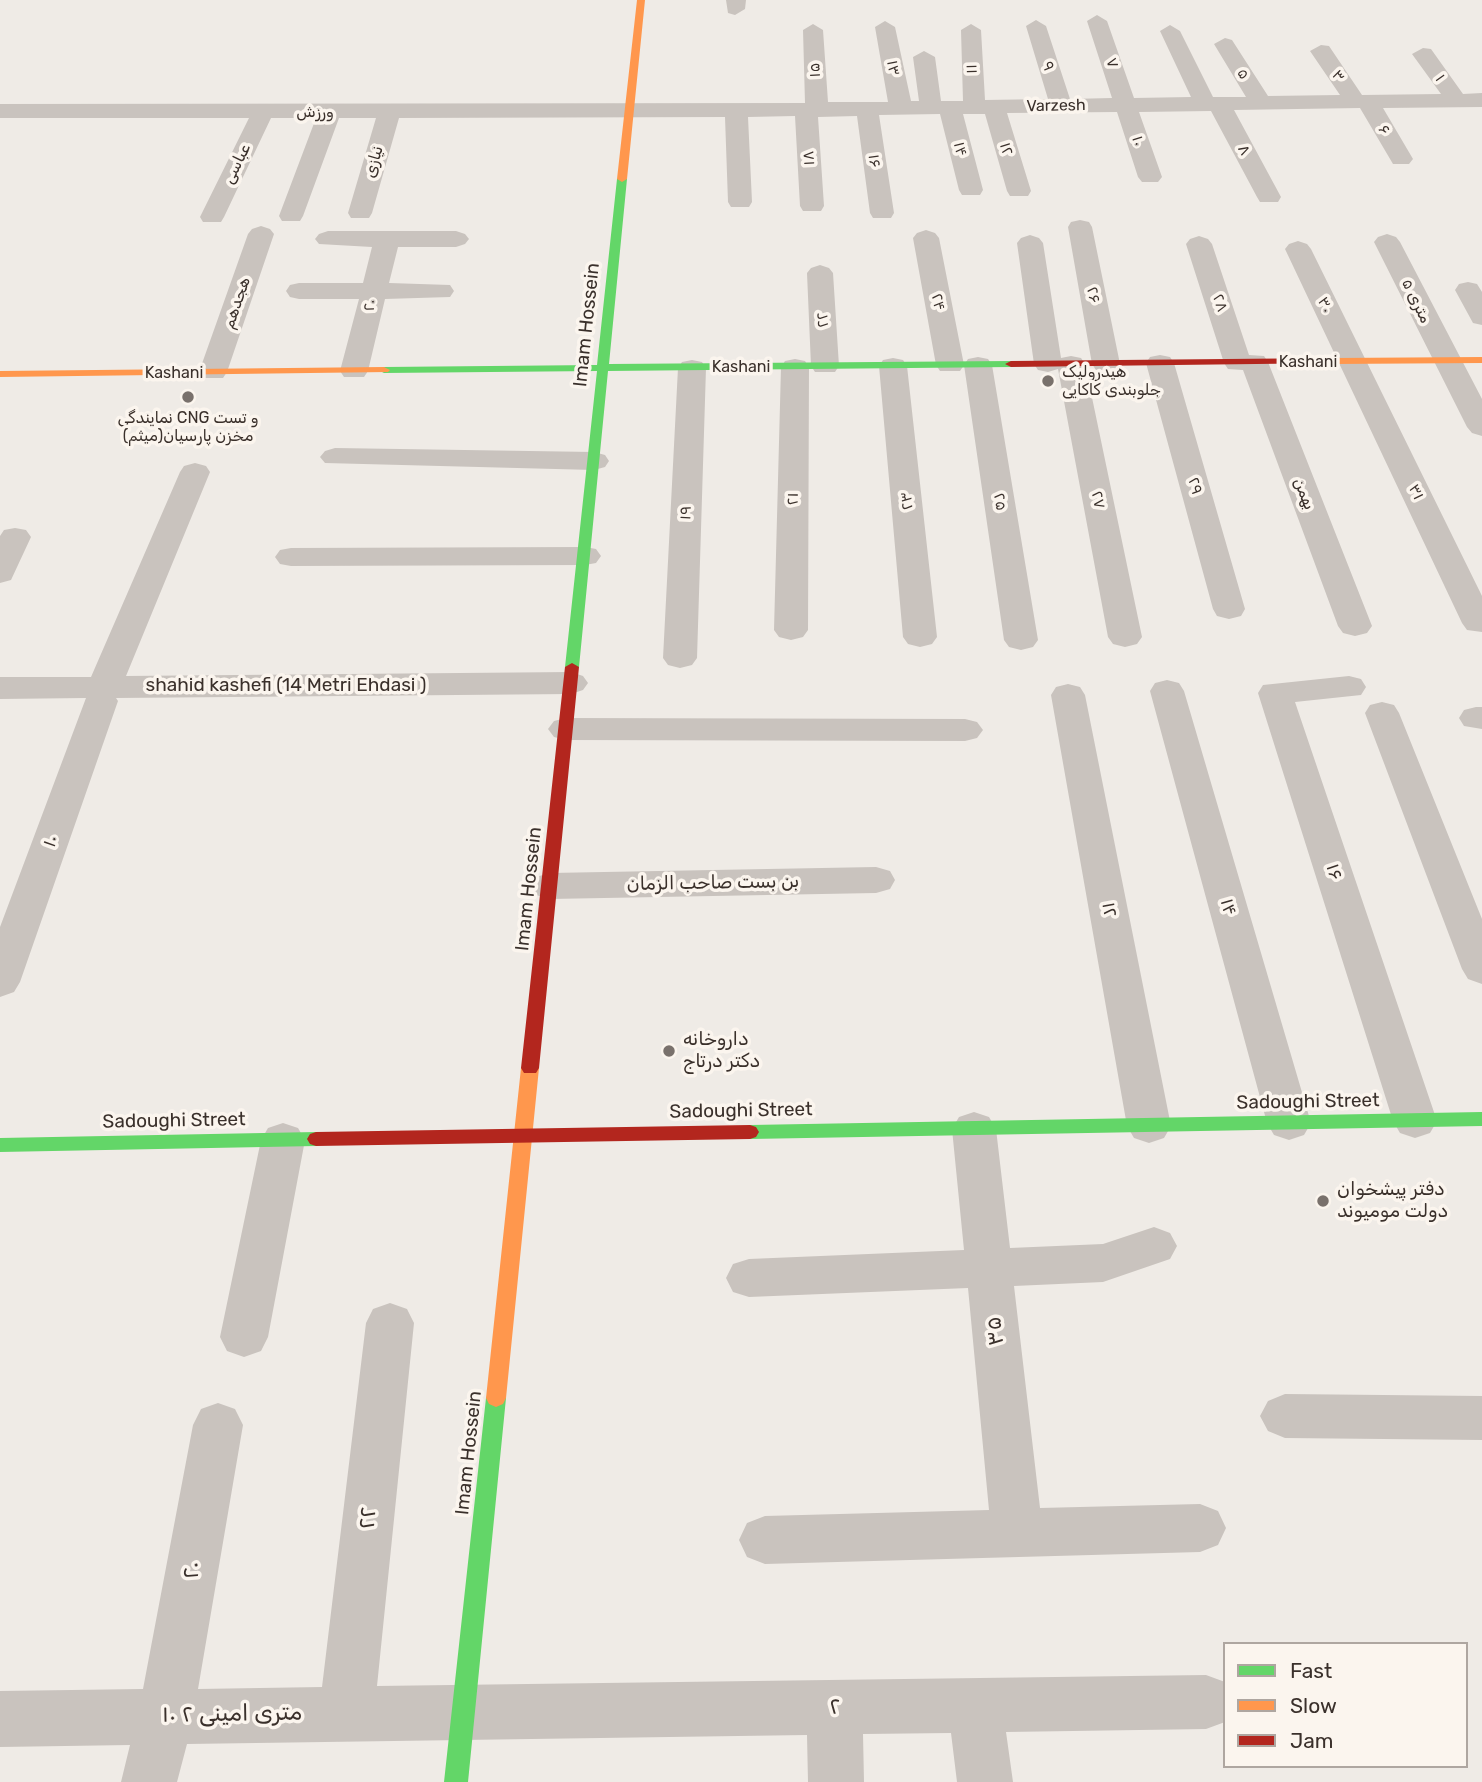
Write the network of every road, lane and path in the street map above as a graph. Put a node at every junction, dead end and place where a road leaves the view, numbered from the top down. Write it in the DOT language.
graph roads {
  1 [pos="641,0"];
  2 [pos="1097,21"];
  3 [pos="1036,26"];
  4 [pos="885,27"];
  5 [pos="813,30"];
  6 [pos="971,30"];
  7 [pos="1170,31"];
  8 [pos="1225,44"];
  9 [pos="1321,51"];
  10 [pos="1423,54"];
  11 [pos="924,57"];
  12 [pos="1362,102"];
  13 [pos="1261,103"];
  14 [pos="1212,104"];
  15 [pos="1127,105"];
  16 [pos="1473,105"];
  17 [pos="1061,106"];
  18 [pos="901,108"];
  19 [pos="962,108"];
  20 [pos="867,109"];
  21 [pos="811,110"];
  22 [pos="0,111"];
  23 [pos="262,111"];
  24 [pos="736,111"];
  25 [pos="330,112"];
  26 [pos="389,112"];
  27 [pos="630,112"];
  28 [pos="1401,159"];
  29 [pos="1150,177"];
  30 [pos="971,190"];
  31 [pos="1019,191"];
  32 [pos="1269,197"];
  33 [pos="740,202"];
  34 [pos="812,206"];
  35 [pos="360,213"];
  36 [pos="882,213"];
  37 [pos="290,216"];
  38 [pos="212,217"];
  39 [pos="1080,227"];
  40 [pos="261,234"];
  41 [pos="926,238"];
  42 [pos="328,239"];
  43 [pos="387,239"];
  44 [pos="456,239"];
  45 [pos="1388,242"];
  46 [pos="1030,243"];
  47 [pos="1199,244"];
  48 [pos="1298,248"];
  49 [pos="820,273"];
  50 [pos="1468,290"];
  51 [pos="299,291"];
  52 [pos="374,291"];
  53 [pos="441,291"];
  54 [pos="1482,317"];
  55 [pos="1482,360"];
  56 [pos="1445,361"];
  57 [pos="1352,362"];
  58 [pos="1160,363"];
  59 [pos="1246,363"];
  60 [pos="1059,364"];
  61 [pos="1106,364"];
  62 [pos="964,365"];
  63 [pos="893,366"];
  64 [pos="810,367"];
  65 [pos="692,368"];
  66 [pos="604,369"];
  67 [pos="354,371"];
  68 [pos="213,372"];
  69 [pos="0,374"];
  70 [pos="1482,427"];
  71 [pos="335,457"];
  72 [pos="594,461"];
  73 [pos="195,472"];
  74 [pos="15,537"];
  75 [pos="584,556"];
  76 [pos="291,557"];
  77 [pos="0,573"];
  78 [pos="1229,609"];
  79 [pos="1479,623"];
  80 [pos="1355,626"];
  81 [pos="791,630"];
  82 [pos="920,637"];
  83 [pos="1125,637"];
  84 [pos="1021,640"];
  85 [pos="680,658"];
  86 [pos="571,684"];
  87 [pos="1349,687"];
  88 [pos="0,688"];
  89 [pos="1167,691"];
  90 [pos="103,694"];
  91 [pos="1068,695"];
  92 [pos="1382,713"];
  93 [pos="566,729"];
  94 [pos="965,730"];
  95 [pos="876,880"];
  96 [pos="550,886"];
  97 [pos="1482,969"];
  98 [pos="0,982"];
  99 [pos="1482,1119"];
  100 [pos="1415,1121"];
  101 [pos="1289,1123"];
  102 [pos="1149,1126"];
  103 [pos="974,1129"];
  104 [pos="524,1136"];
  105 [pos="283,1140"];
  106 [pos="1,1148"];
  107 [pos="1154,1245"];
  108 [pos="989,1269"];
  109 [pos="749,1278"];
  110 [pos="390,1322"];
  111 [pos="244,1337"];
  112 [pos="1285,1416"];
  113 [pos="1482,1418"];
  114 [pos="218,1425"];
  115 [pos="1200,1528"];
  116 [pos="1017,1533"];
  117 [pos="765,1540"];
  118 [pos="1206,1702"];
  119 [pos="975,1705"];
  120 [pos="834,1707"];
  121 [pos="463,1711"];
  122 [pos="347,1713"];
  123 [pos="166,1716"];
  124 [pos="0,1719"];
  125 [pos="149,1782"];
  126 [pos="456,1782"];
  127 [pos="836,1782"];
  128 [pos="985,1782"];
  1 -- 27 [label="street, Imam Hossein"];
  2 -- 15 [label="street, ۷"];
  3 -- 17 [label="street, ۹"];
  4 -- 18 [label="street, ۱۳"];
  5 -- 21 [label="street, ۱۵"];
  6 -- 19 [label="street, ۱۱"];
  7 -- 14 [label="street, ۸"];
  8 -- 13 [label="street, ۵"];
  9 -- 12 [label="street, ۳"];
  10 -- 16 [label="street, ۱"];
  11 -- 19 [label="street"];
  12 -- 13 [label="street, Varzesh"];
  12 -- 16 [label="street, Varzesh"];
  12 -- 28 [label="street, ۶"];
  13 -- 14 [label="street, Varzesh"];
  14 -- 15 [label="street, Varzesh"];
  14 -- 32 [label="street, ۸"];
  15 -- 17 [label="street, Varzesh"];
  15 -- 29 [label="street, ۱۰"];
  17 -- 19 [label="street, Varzesh"];
  18 -- 19 [label="street, Varzesh"];
  18 -- 20 [label="street, Varzesh"];
  19 -- 30 [label="street, ۱۴"];
  19 -- 31 [label="street, ۱۲"];
  20 -- 21 [label="street, Varzesh"];
  20 -- 36 [label="street, ۱۶"];
  21 -- 24 [label="street, Varzesh"];
  21 -- 34 [label="street, ۱۸"];
  22 -- 23 [label="street, ورزش"];
  23 -- 25 [label="street, ورزش"];
  23 -- 38 [label="street, عباسی"];
  24 -- 27 [label="street, Varzesh"];
  24 -- 33 [label="street"];
  25 -- 26 [label="street, ورزش"];
  25 -- 37 [label="street"];
  26 -- 27 [label="street, ورزش"];
  26 -- 35 [label="street, نیازی"];
  27 -- 66 [label="street, Imam Hossein"];
  39 -- 61 [label="street, ۲۶"];
  40 -- 68 [label="street, هجدهم"];
  41 -- 62 [label="street, ۲۴"];
  42 -- 43 [label="street"];
  43 -- 44 [label="street"];
  43 -- 52 [label="street, ۲۰"];
  45 -- 56 [label="street, ۵ متری"];
  46 -- 60 [label="street, ۲۷"];
  47 -- 59 [label="street, ۲۸"];
  48 -- 57 [label="street, ۳۰"];
  49 -- 64 [label="street, ۲۲"];
  50 -- 54 [label="street"];
  51 -- 52 [label="street"];
  52 -- 53 [label="street"];
  52 -- 67 [label="street, ۲۰"];
  55 -- 56 [label="street, Kashani"];
  56 -- 57 [label="street, Kashani"];
  56 -- 70 [label="street, ۵ متری"];
  57 -- 59 [label="street, Kashani"];
  57 -- 79 [label="street, ۳۱"];
  58 -- 59 [label="street, Kashani"];
  58 -- 61 [label="street, Kashani"];
  58 -- 78 [label="street, ۲۹"];
  59 -- 80 [label="street, بهمن"];
  60 -- 61 [label="street, Kashani"];
  60 -- 62 [label="street, Kashani"];
  60 -- 83 [label="street, ۲۷"];
  62 -- 63 [label="street, Kashani"];
  62 -- 84 [label="street, ۲۵"];
  63 -- 64 [label="street, Kashani"];
  63 -- 82 [label="street, ۲۳"];
  64 -- 65 [label="street, Kashani"];
  64 -- 81 [label="street, ۲۱"];
  65 -- 66 [label="street, Kashani"];
  65 -- 85 [label="street, ۱۹"];
  66 -- 67 [label="street, Kashani"];
  66 -- 72 [label="street, Imam Hossein"];
  67 -- 68 [label="street, Kashani"];
  68 -- 69 [label="street, Kashani"];
  71 -- 72 [label="street"];
  72 -- 75 [label="street, Imam Hossein"];
  73 -- 90 [label="street, ۱۰"];
  74 -- 77 [label="street"];
  75 -- 76 [label="street"];
  75 -- 86 [label="street, Imam Hossein"];
  86 -- 90 [label="street, shahid kashefi (14 Metri Ehdasi )"];
  86 -- 93 [label="street, Imam Hossein"];
  87 -- 100 [label="street, ۱۶"];
  88 -- 90 [label="street, shahid kashefi (14 Metri Ehdasi )"];
  89 -- 101 [label="street, ۱۴"];
  90 -- 98 [label="street, ۱۰"];
  91 -- 102 [label="street, ۱۲"];
  92 -- 97 [label="street"];
  93 -- 94 [label="street"];
  93 -- 96 [label="street, Imam Hossein"];
  95 -- 96 [label="street, بن بست صاحب الزمان"];
  96 -- 104 [label="street, Imam Hossein"];
  99 -- 100 [label="street, Sadoughi Street"];
  100 -- 101 [label="street, Sadoughi Street"];
  101 -- 102 [label="street, Sadoughi Street"];
  102 -- 103 [label="street, Sadoughi Street"];
  103 -- 104 [label="street, Sadoughi Street"];
  103 -- 108 [label="street, ۳۵"];
  104 -- 105 [label="street, Sadoughi Street"];
  104 -- 121 [label="street, Imam Hossein"];
  105 -- 106 [label="street, Sadoughi Street"];
  105 -- 111 [label="street"];
  107 -- 108 [label="street"];
  108 -- 109 [label="street"];
  108 -- 116 [label="street, ۳۵"];
  110 -- 122 [label="street, ۲۲"];
  112 -- 113 [label="street"];
  114 -- 123 [label="street, ۲۰"];
  115 -- 116 [label="street"];
  116 -- 117 [label="street"];
  118 -- 119 [label="street, ۲"];
  119 -- 120 [label="street, ۲"];
  119 -- 128 [label="street"];
  120 -- 121 [label="street, ۲"];
  120 -- 127 [label="street"];
  121 -- 122 [label="street, ۱۰ متری امینی ۲"];
  121 -- 126 [label="street, Imam Hossein"];
  122 -- 123 [label="street, ۱۰ متری امینی ۲"];
  123 -- 124 [label="street, ۱۰ متری امینی ۲"];
  123 -- 125 [label="street"];
}
